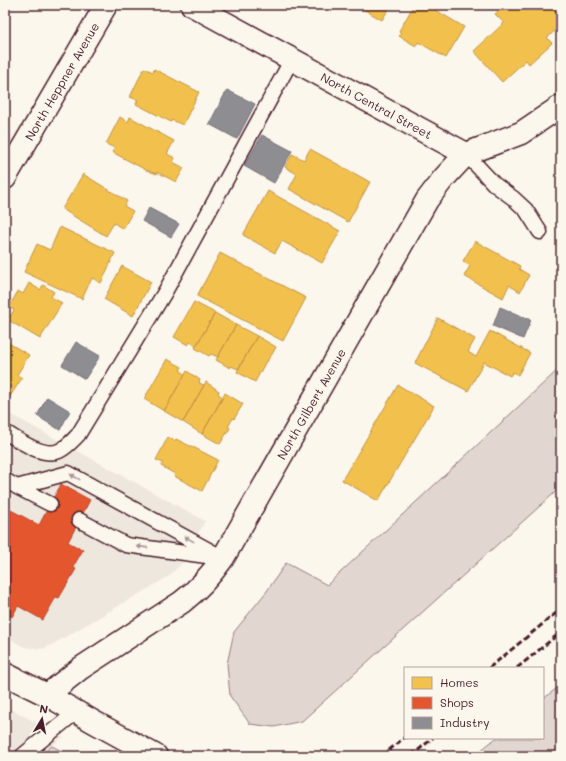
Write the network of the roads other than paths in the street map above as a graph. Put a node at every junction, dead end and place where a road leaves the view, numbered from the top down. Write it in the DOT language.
graph roads {
  1 [pos="106,5"];
  2 [pos="192,5"];
  3 [pos="292,59"];
  4 [pos="561,106"];
  5 [pos="466,154"];
  6 [pos="5,178"];
  7 [pos="540,232"];
  8 [pos="5,432"];
  9 [pos="11,483"];
  10 [pos="50,504"];
  11 [pos="79,520"];
  12 [pos="223,558"];
  13 [pos="5,674"];
  14 [pos="47,695"];
  15 [pos="85,717"];
  16 [pos="22,756"];
  17 [pos="156,756"];
  1 -- 6 [label="street, North Heppner Avenue"];
  2 -- 3 [label="street, North Central Street"];
  3 -- 5 [label="street, North Central Street"];
  3 -- 8 [label="lane"];
  4 -- 5 [label="street, North Gilbert Avenue"];
  5 -- 7 [label="lane, North Central Street"];
  5 -- 12 [label="street, North Gilbert Avenue"];
  9 -- 10 [label="lane"];
  12 -- 9 [label="lane, one-way"];
  12 -- 11 [label="lane, one-way"];
  12 -- 14 [label="street, North Gilbert Avenue"];
  13 -- 14 [label="street"];
  14 -- 15 [label="street"];
  15 -- 16 [label="lane"];
  15 -- 17 [label="street"];
}
